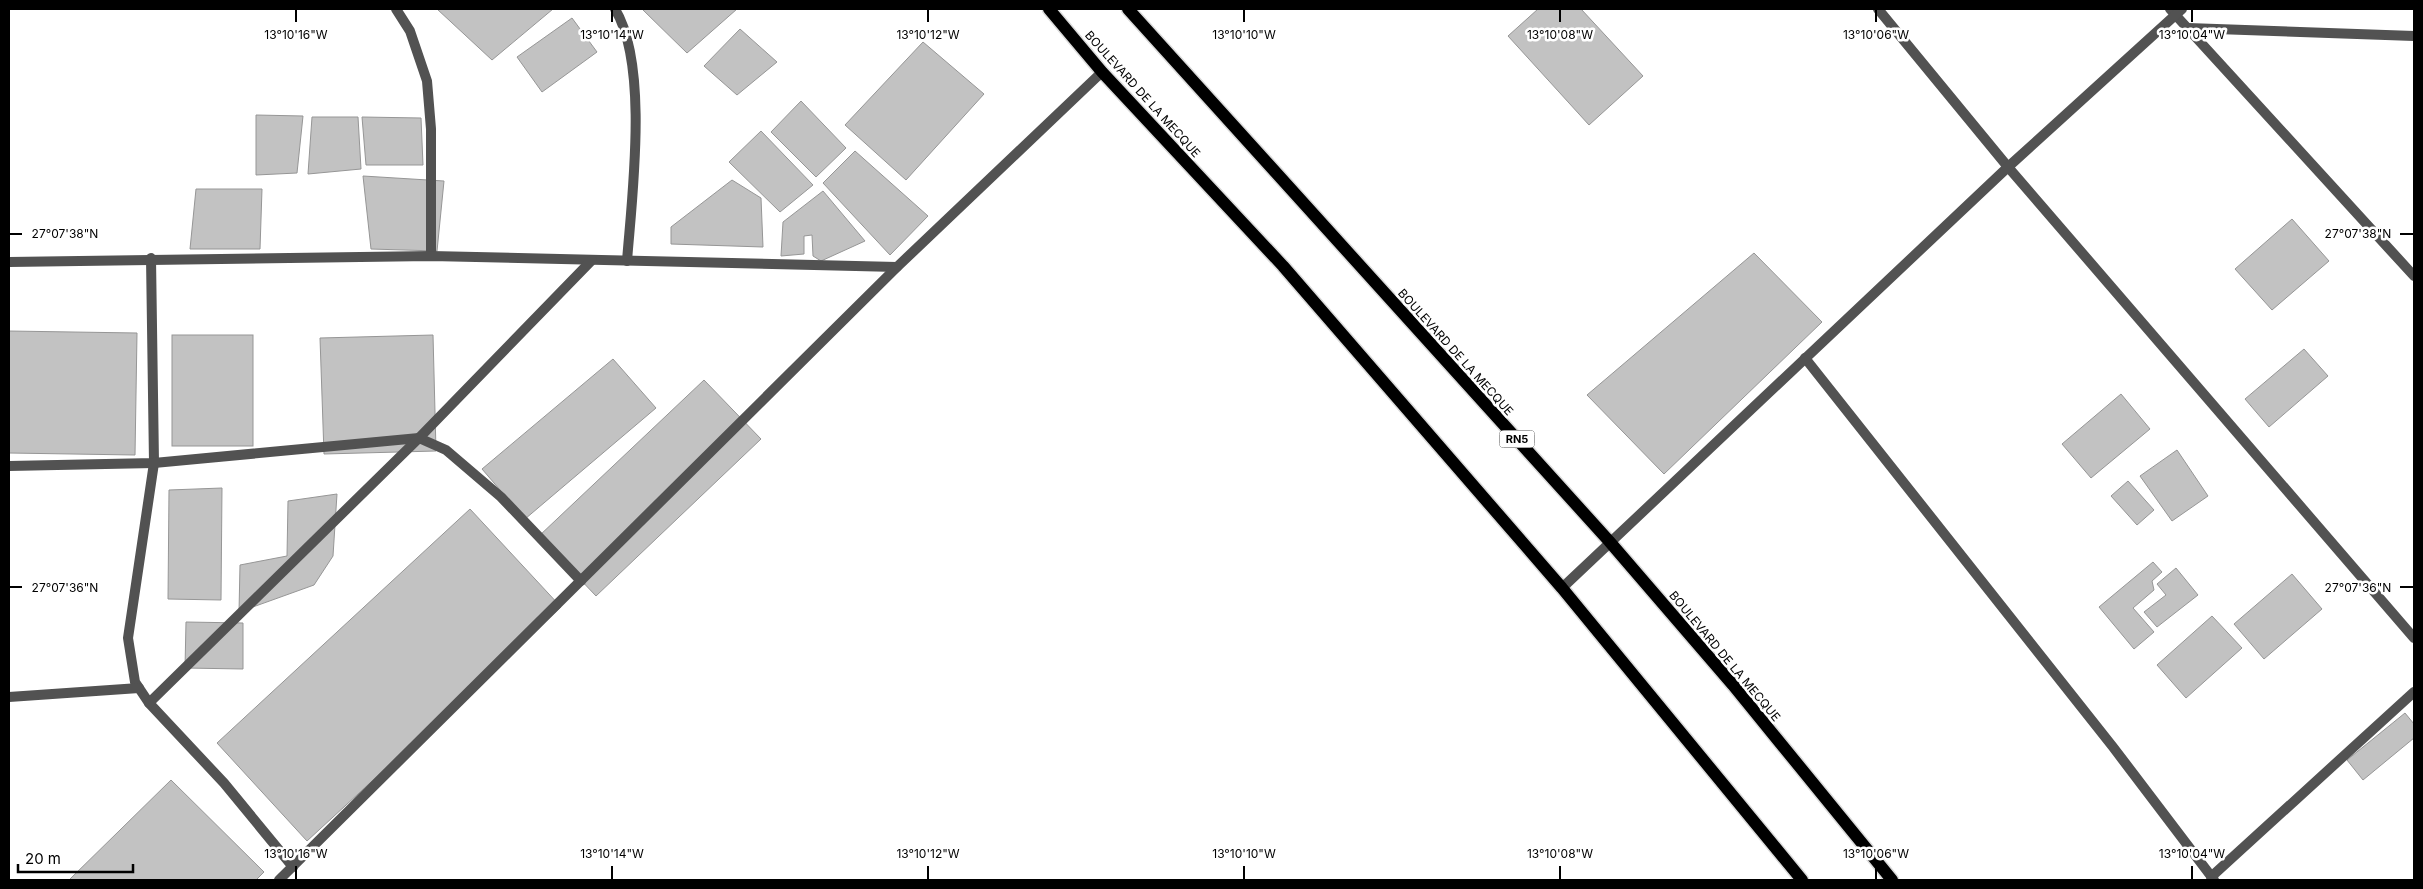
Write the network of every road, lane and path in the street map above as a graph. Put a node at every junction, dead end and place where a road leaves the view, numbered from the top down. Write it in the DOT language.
graph roads {
  1 [pos="396,9"];
  2 [pos="615,9"];
  3 [pos="1049,9"];
  4 [pos="1128,9"];
  5 [pos="1878,9"];
  6 [pos="2176,11"];
  7 [pos="2188,28"];
  8 [pos="2414,36"];
  9 [pos="1102,72"];
  10 [pos="2008,167"];
  11 [pos="431,256"];
  12 [pos="151,258"];
  13 [pos="592,260"];
  14 [pos="627,261"];
  15 [pos="9,262"];
  16 [pos="896,266"];
  17 [pos="2414,276"];
  18 [pos="1804,358"];
  19 [pos="419,438"];
  20 [pos="154,463"];
  21 [pos="9,466"];
  22 [pos="1609,541"];
  23 [pos="581,581"];
  24 [pos="1562,588"];
  25 [pos="2414,638"];
  26 [pos="139,688"];
  27 [pos="2414,692"];
  28 [pos="9,697"];
  29 [pos="149,703"];
  30 [pos="293,867"];
  31 [pos="2213,879"];
  32 [pos="279,880"];
  33 [pos="1802,880"];
  34 [pos="1892,880"];
  1 -- 11 [label="street"];
  2 -- 14 [label="street"];
  3 -- 9 [label="main road, BOULEVARD DE LA MECQUE"];
  4 -- 22 [label="main road, BOULEVARD DE LA MECQUE / RN5"];
  5 -- 10 [label="street"];
  6 -- 7 [label="street"];
  6 -- 10 [label="street"];
  7 -- 8 [label="street"];
  7 -- 17 [label="street"];
  9 -- 16 [label="street"];
  9 -- 24 [label="main road, BOULEVARD DE LA MECQUE"];
  10 -- 18 [label="street"];
  10 -- 25 [label="street"];
  11 -- 12 [label="street"];
  11 -- 13 [label="street"];
  12 -- 15 [label="street"];
  12 -- 20 [label="street"];
  13 -- 14 [label="street"];
  13 -- 19 [label="street"];
  14 -- 16 [label="street"];
  16 -- 23 [label="street"];
  18 -- 22 [label="street"];
  18 -- 31 [label="street"];
  19 -- 20 [label="street"];
  19 -- 23 [label="street"];
  19 -- 29 [label="street"];
  20 -- 21 [label="street"];
  20 -- 26 [label="street"];
  22 -- 24 [label="street"];
  22 -- 34 [label="main road, BOULEVARD DE LA MECQUE / RN5"];
  23 -- 30 [label="street"];
  24 -- 33 [label="main road, BOULEVARD DE LA MECQUE"];
  26 -- 28 [label="street"];
  26 -- 29 [label="street"];
  27 -- 31 [label="street"];
  29 -- 30 [label="street"];
  30 -- 32 [label="street"];
}
